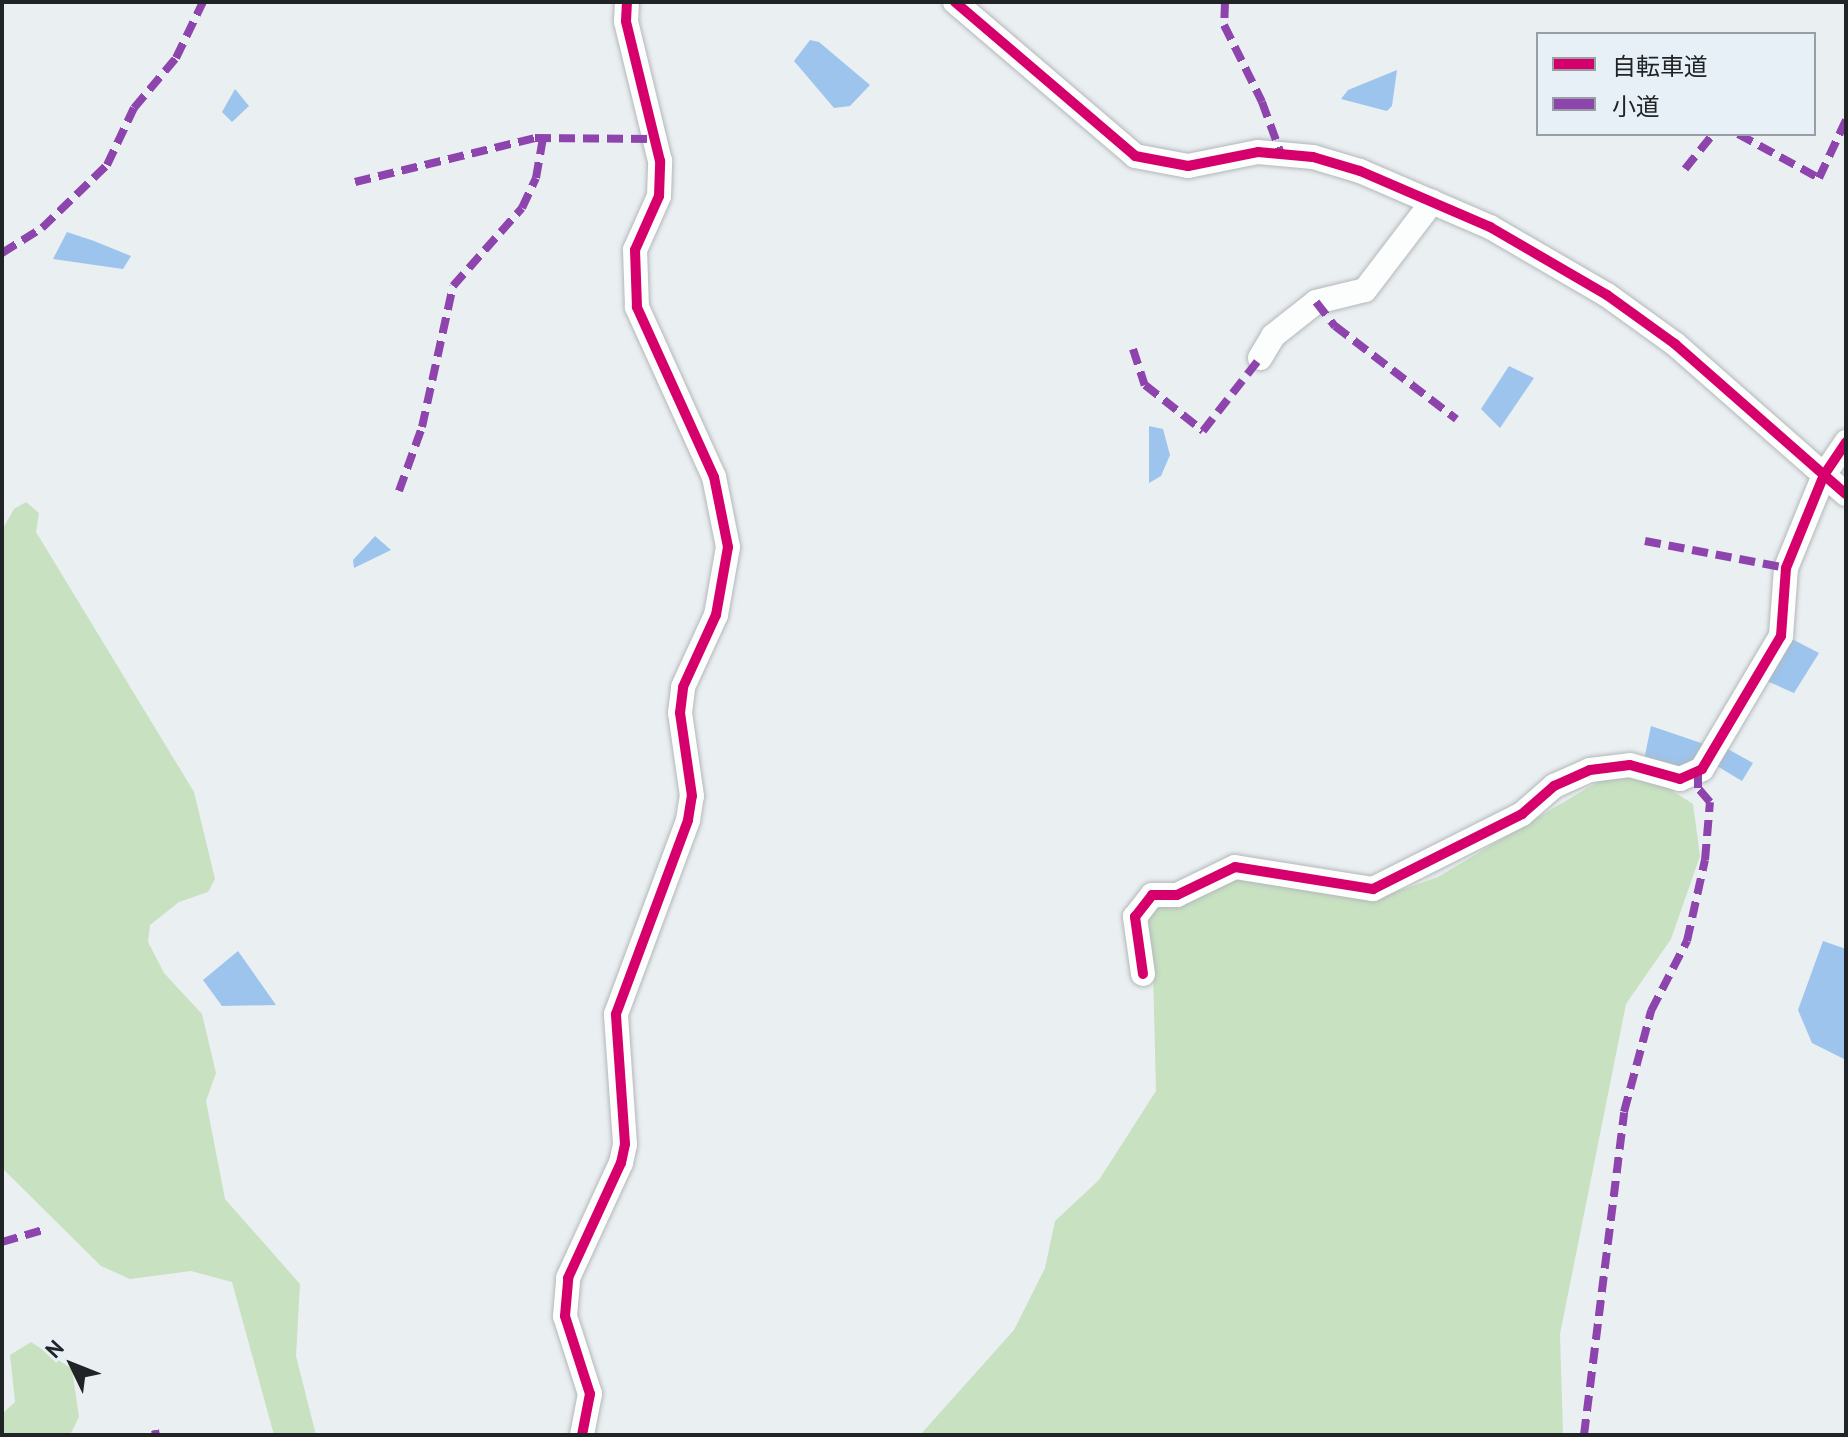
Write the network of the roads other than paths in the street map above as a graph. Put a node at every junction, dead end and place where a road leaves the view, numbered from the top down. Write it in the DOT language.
graph roads {
  1 [pos="627,2"];
  2 [pos="955,2"];
  3 [pos="1432,202"];
  4 [pos="1260,358"];
  5 [pos="1846,442"];
  6 [pos="1824,475"];
  7 [pos="1846,494"];
  8 [pos="1143,974"];
  9 [pos="582,1435"];
  1 -- 9 [label="street"];
  2 -- 3 [label="street"];
  3 -- 4 [label="street"];
  3 -- 6 [label="street"];
  5 -- 6 [label="street"];
  6 -- 7 [label="street"];
  6 -- 8 [label="street"];
}
